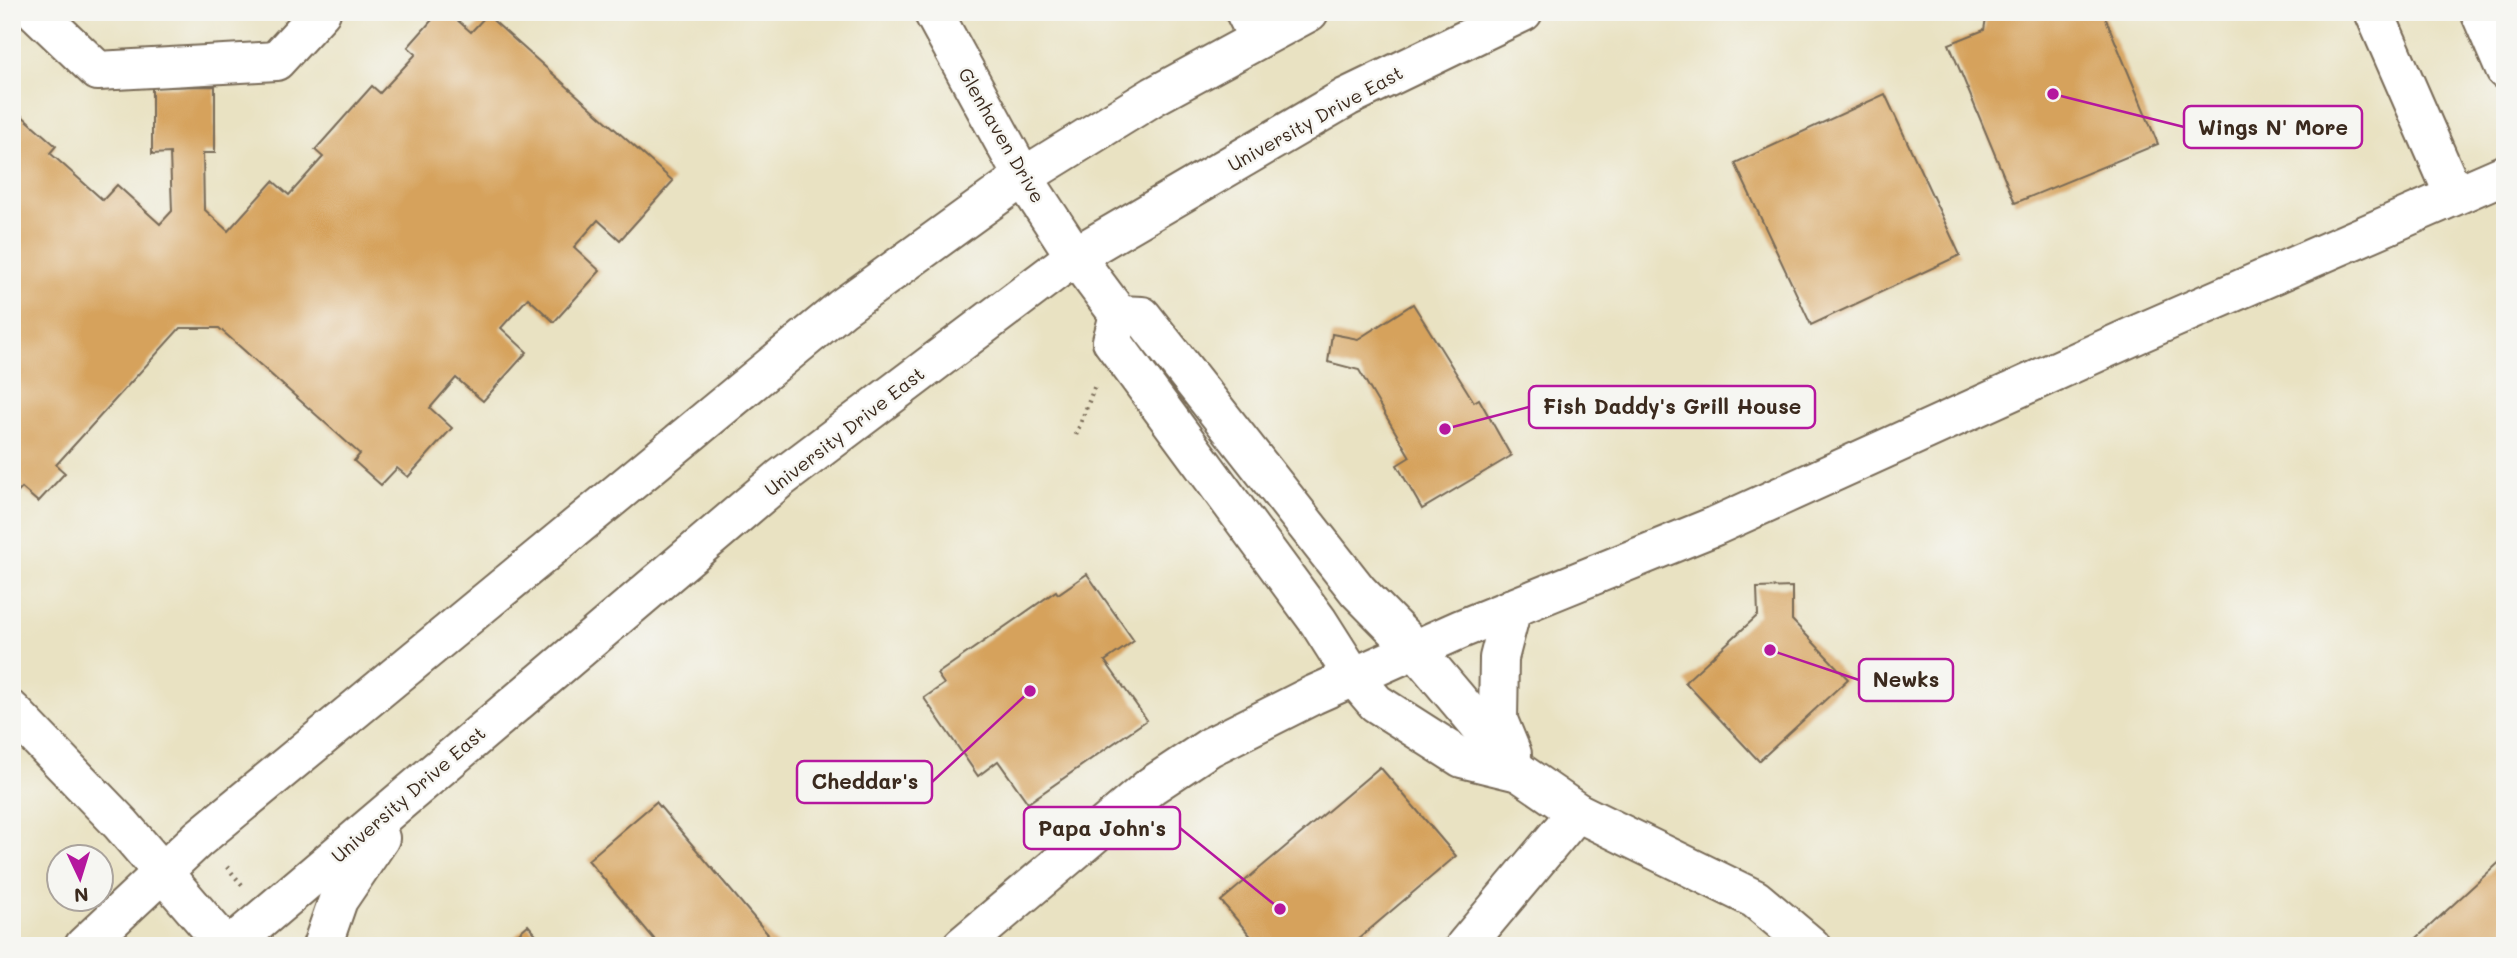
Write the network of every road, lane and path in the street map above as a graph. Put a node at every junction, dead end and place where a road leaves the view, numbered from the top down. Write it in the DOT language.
graph roads {
  1 [pos="36,12"];
  2 [pos="321,12"];
  3 [pos="933,12"];
  4 [pos="1309,12"];
  5 [pos="1523,12"];
  6 [pos="2374,12"];
  7 [pos="2480,12"];
  8 [pos="1252,25"];
  9 [pos="2505,70"];
  10 [pos="2505,174"];
  11 [pos="1023,177"];
  12 [pos="2454,195"];
  13 [pos="1075,256"];
  14 [pos="1119,315"];
  15 [pos="1101,373"];
  16 [pos="1076,435"];
  17 [pos="1512,608"];
  18 [pos="1415,649"];
  19 [pos="1353,676"];
  20 [pos="12,711"];
  21 [pos="1520,772"];
  22 [pos="421,781"];
  23 [pos="1577,812"];
  24 [pos="163,873"];
  25 [pos="84,946"];
  26 [pos="228,946"];
  27 [pos="322,946"];
  28 [pos="962,946"];
  29 [pos="1465,946"];
  30 [pos="1811,946"];
  1 -- 2 [label="main road"];
  3 -- 11 [label="main road, Glenhaven Drive"];
  4 -- 8 [label="main road"];
  5 -- 13 [label="main road, University Drive East"];
  6 -- 12 [label="main road"];
  7 -- 9 [label="main road"];
  8 -- 11 [label="main road"];
  10 -- 12 [label="main road"];
  11 -- 13 [label="main road, Glenhaven Drive"];
  11 -- 24 [label="main road"];
  12 -- 17 [label="main road"];
  13 -- 14 [label="main road, Glenhaven Drive"];
  13 -- 22 [label="main road, University Drive East"];
  14 -- 18 [label="main road"];
  14 -- 19 [label="main road"];
  15 -- 16 [label="path"];
  17 -- 18 [label="main road"];
  17 -- 21 [label="main road"];
  18 -- 19 [label="main road"];
  18 -- 21 [label="main road"];
  19 -- 21 [label="main road"];
  19 -- 28 [label="main road"];
  20 -- 24 [label="main road"];
  21 -- 23 [label="main road"];
  22 -- 26 [label="main road, University Drive East"];
  22 -- 27 [label="main road"];
  23 -- 29 [label="main road"];
  23 -- 30 [label="main road"];
  24 -- 25 [label="main road"];
  24 -- 26 [label="main road"];
}
